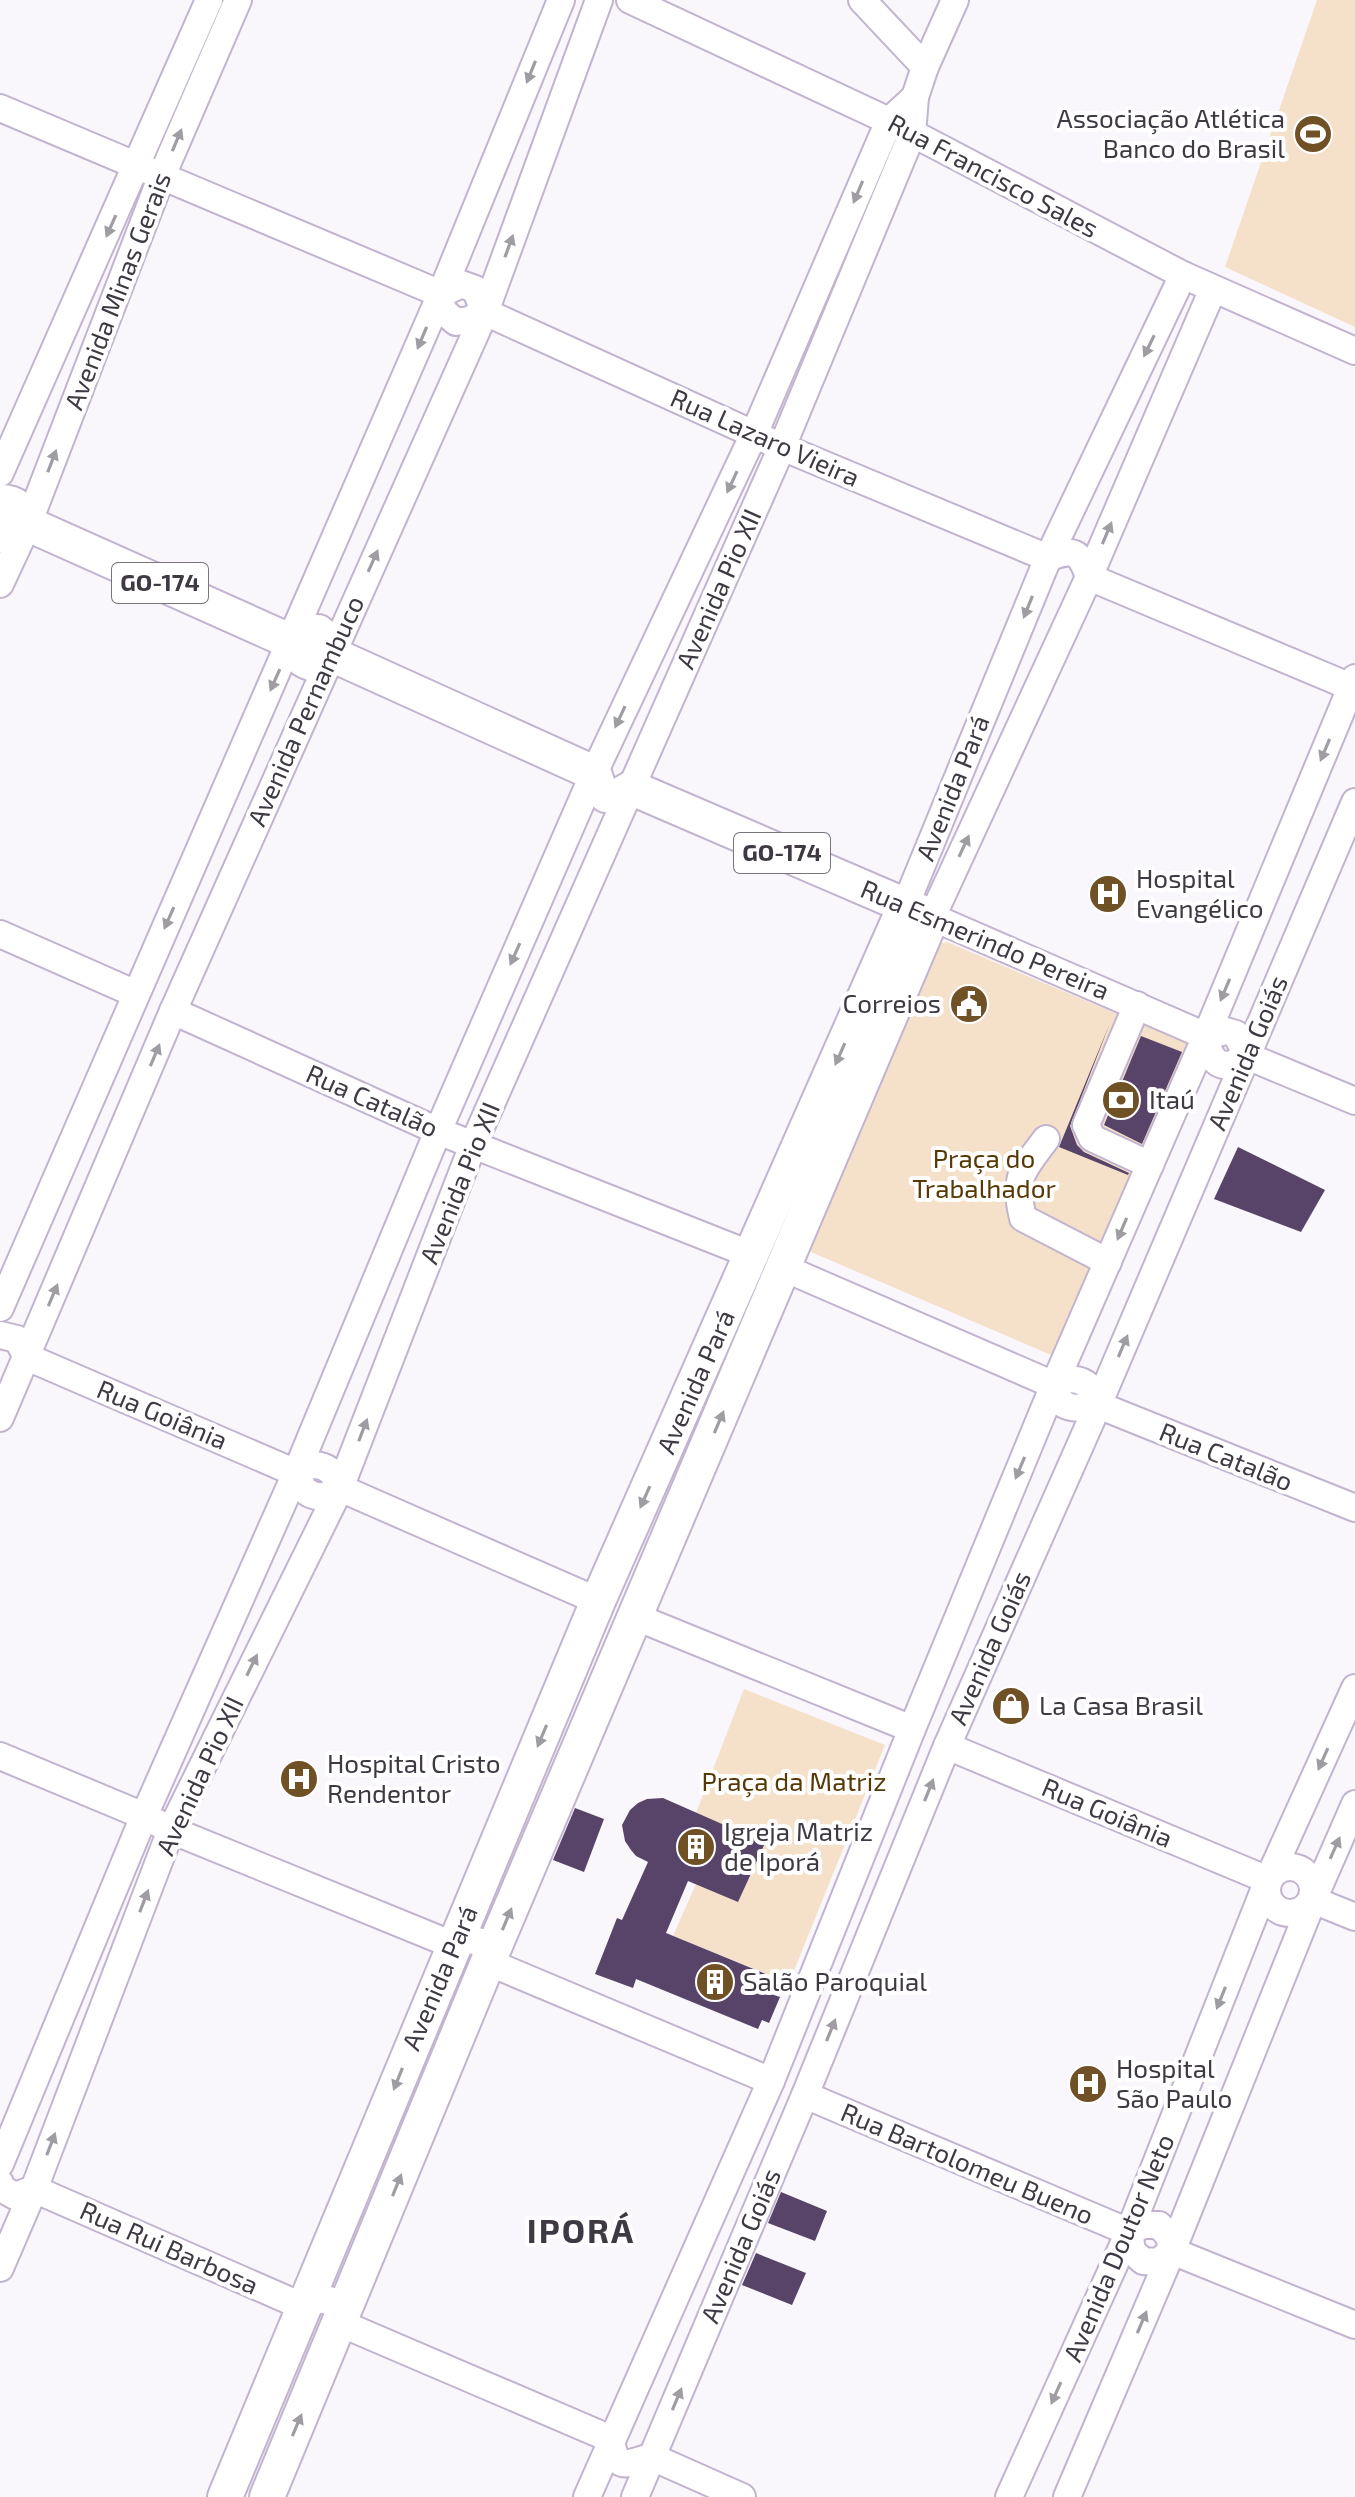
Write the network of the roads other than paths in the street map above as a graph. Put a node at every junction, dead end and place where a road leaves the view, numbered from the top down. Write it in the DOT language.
graph roads {
  1 [pos="209,0"];
  2 [pos="238,0"];
  3 [pos="561,0"];
  4 [pos="599,0"];
  5 [pos="630,0"];
  6 [pos="862,0"];
  7 [pos="955,0"];
  8 [pos="925,67"];
  9 [pos="0,108"];
  10 [pos="900,127"];
  11 [pos="149,172"];
  12 [pos="1183,275"];
  13 [pos="1213,289"];
  14 [pos="441,294"];
  15 [pos="485,312"];
  16 [pos="1355,351"];
  17 [pos="754,434"];
  18 [pos="782,447"];
  19 [pos="0,473"];
  20 [pos="0,502"];
  21 [pos="14,529"];
  22 [pos="1048,558"];
  23 [pos="1089,577"];
  24 [pos="0,584"];
  25 [pos="292,642"];
  26 [pos="331,654"];
  27 [pos="1354,689"];
  28 [pos="594,773"];
  29 [pos="632,788"];
  30 [pos="1355,802"];
  31 [pos="918,911"];
  32 [pos="0,934"];
  33 [pos="136,994"];
  34 [pos="1137,1005"];
  35 [pos="173,1011"];
  36 [pos="1206,1036"];
  37 [pos="1247,1056"];
  38 [pos="1355,1101"];
  39 [pos="438,1131"];
  40 [pos="1046,1139"];
  41 [pos="473,1145"];
  42 [pos="1150,1165"];
  43 [pos="752,1255"];
  44 [pos="1108,1262"];
  45 [pos="784,1268"];
  46 [pos="0,1308"];
  47 [pos="0,1335"];
  48 [pos="27,1357"];
  49 [pos="0,1361"];
  50 [pos="1054,1385"];
  51 [pos="1098,1405"];
  52 [pos="0,1418"];
  53 [pos="296,1473"];
  54 [pos="340,1488"];
  55 [pos="1355,1508"];
  56 [pos="598,1601"];
  57 [pos="636,1617"];
  58 [pos="1355,1688"];
  59 [pos="912,1729"];
  60 [pos="947,1746"];
  61 [pos="0,1756"];
  62 [pos="1355,1804"];
  63 [pos="144,1816"];
  64 [pos="171,1830"];
  65 [pos="1268,1880"];
  66 [pos="1313,1900"];
  67 [pos="1355,1917"];
  68 [pos="453,1945"];
  69 [pos="488,1962"];
  70 [pos="771,2081"];
  71 [pos="805,2095"];
  72 [pos="0,2167"];
  73 [pos="0,2183"];
  74 [pos="34,2189"];
  75 [pos="1129,2232"];
  76 [pos="1172,2251"];
  77 [pos="0,2268"];
  78 [pos="304,2307"];
  79 [pos="340,2323"];
  80 [pos="1355,2325"];
  81 [pos="611,2439"];
  82 [pos="652,2457"];
  83 [pos="225,2497"];
  84 [pos="267,2497"];
  85 [pos="587,2497"];
  86 [pos="635,2497"];
  87 [pos="742,2497"];
  88 [pos="1009,2497"];
  89 [pos="1067,2497"];
  1 -- 11 [label="street, Avenida Minas Gerais"];
  11 -- 2 [label="street, Avenida Minas Gerais, one-way"];
  3 -- 14 [label="street, Avenida Pernambuco, one-way"];
  15 -- 4 [label="street, Avenida Pernambuco, one-way"];
  5 -- 10 [label="street, Rua Francisco Sales"];
  6 -- 8 [label="street"];
  7 -- 8 [label="street, Avenida Pio XII"];
  8 -- 10 [label="street, Avenida Pio XII"];
  9 -- 11 [label="street, Rua Lazaro Vieira"];
  10 -- 12 [label="street, Rua Francisco Sales"];
  10 -- 17 [label="street, Avenida Pio XII, one-way"];
  10 -- 18 [label="street, Avenida Pio XII"];
  11 -- 14 [label="street, Rua Lazaro Vieira"];
  11 -- 19 [label="street, Avenida Minas Gerais, one-way"];
  21 -- 11 [label="street, Avenida Minas Gerais, one-way"];
  12 -- 13 [label="street, Rua Francisco Sales"];
  12 -- 22 [label="street, Avenida Pará, one-way"];
  13 -- 16 [label="street, Rua Francisco Sales"];
  23 -- 13 [label="street, Avenida Pará, one-way"];
  14 -- 15 [label="street, Rua Lazaro Vieira"];
  14 -- 25 [label="street, Avenida Pernambuco, one-way"];
  15 -- 17 [label="street, Rua Lazaro Vieira"];
  26 -- 15 [label="street, Avenida Pernambuco, one-way"];
  17 -- 18 [label="street, Rua Lazaro Vieira"];
  17 -- 28 [label="street, Avenida Pio XII, one-way"];
  18 -- 22 [label="street, Rua Lazaro Vieira"];
  18 -- 29 [label="street, Avenida Pio XII"];
  20 -- 21 [label="main road, Rua Esmerindo Pereira / GO-174"];
  21 -- 24 [label="street, Avenida Minas Gerais"];
  21 -- 25 [label="main road, Rua Esmerindo Pereira / GO-174"];
  22 -- 23 [label="street"];
  22 -- 31 [label="street, Avenida Pará, one-way"];
  23 -- 27 [label="street"];
  31 -- 23 [label="street, Avenida Pará, one-way"];
  25 -- 26 [label="main road, Rua Esmerindo Pereira / GO-174"];
  25 -- 33 [label="street, Avenida Pernambuco, one-way"];
  26 -- 28 [label="main road, Rua Esmerindo Pereira / GO-174"];
  26 -- 35 [label="street, Avenida Pernambuco"];
  27 -- 36 [label="street, one-way"];
  28 -- 29 [label="main road, Rua Esmerindo Pereira / GO-174"];
  28 -- 39 [label="street, Avenida Pio XII, one-way"];
  29 -- 31 [label="main road, Rua Esmerindo Pereira / GO-174"];
  29 -- 41 [label="street, Avenida Pio XII"];
  30 -- 37 [label="street, Avenida Goiás"];
  31 -- 34 [label="street, Rua Esmerindo Pereira"];
  31 -- 43 [label="main road, Avenida Pará, one-way"];
  31 -- 45 [label="main road, Avenida Pará"];
  32 -- 33 [label="street, Rua Catalão"];
  33 -- 35 [label="street, Rua Catalão"];
  33 -- 46 [label="street, Avenida Pernambuco"];
  34 -- 36 [label="street, Rua Esmerindo Pereira"];
  34 -- 42 [label="street"];
  35 -- 39 [label="street, Rua Catalão"];
  48 -- 35 [label="street, Avenida Pernambuco, one-way"];
  36 -- 37 [label="street, Rua Esmerindo Pereira"];
  36 -- 42 [label="street"];
  37 -- 38 [label="street, Rua Esmerindo Pereira"];
  51 -- 37 [label="street, Avenida Goiás, one-way"];
  39 -- 41 [label="street, Rua Catalão"];
  39 -- 53 [label="street, Avenida Pio XII"];
  40 -- 44 [label="street"];
  41 -- 43 [label="street, Rua Catalão"];
  54 -- 41 [label="street, Avenida Pio XII, one-way"];
  42 -- 44 [label="street, one-way"];
  43 -- 45 [label="street, Rua Catalão"];
  43 -- 56 [label="main road, Avenida Pará, one-way"];
  44 -- 50 [label="street"];
  45 -- 50 [label="street, Rua Catalão"];
  57 -- 45 [label="main road, Avenida Pará, one-way"];
  47 -- 48 [label="street, Rua Goiânia"];
  48 -- 49 [label="street"];
  48 -- 52 [label="street, Avenida Pernambuco"];
  48 -- 53 [label="street, Rua Goiânia"];
  50 -- 51 [label="street, Rua Catalão"];
  50 -- 59 [label="street, one-way"];
  51 -- 55 [label="street, Rua Catalão"];
  51 -- 60 [label="street, Avenida Goiás"];
  53 -- 54 [label="street, Rua Goiânia"];
  53 -- 63 [label="street, Avenida Pio XII"];
  54 -- 56 [label="street, Rua Goiânia"];
  64 -- 54 [label="street, Avenida Pio XII, one-way"];
  56 -- 57 [label="street, Rua Goiânia"];
  56 -- 68 [label="main road, Avenida Pará, one-way"];
  57 -- 59 [label="street, Rua Goiânia"];
  69 -- 57 [label="main road, Avenida Pará, one-way"];
  58 -- 65 [label="street, Avenida Doutor Neto, one-way"];
  59 -- 60 [label="street, Rua Goiânia"];
  59 -- 70 [label="street"];
  60 -- 65 [label="street, Rua Goiânia"];
  71 -- 60 [label="street, Avenida Goiás, one-way"];
  61 -- 63 [label="street, Rua Bartolomeu Bueno"];
  66 -- 62 [label="street, Avenida Doutor Neto, one-way"];
  63 -- 64 [label="street, Rua Bartolomeu Bueno"];
  63 -- 72 [label="street, Avenida Pio XII"];
  64 -- 68 [label="street, Rua Bartolomeu Bueno"];
  74 -- 64 [label="street, Avenida Pio XII, one-way"];
  65 -- 66 [label="street"];
  65 -- 75 [label="street, Avenida Doutor Neto, one-way"];
  66 -- 67 [label="street"];
  66 -- 76 [label="street, Avenida Doutor Neto"];
  68 -- 69 [label="street, Rua Bartolomeu Bueno"];
  68 -- 78 [label="main road, Avenida Pará, one-way"];
  69 -- 70 [label="street, Rua Bartolomeu Bueno"];
  79 -- 69 [label="main road, Avenida Pará, one-way"];
  70 -- 71 [label="street, Rua Bartolomeu Bueno"];
  70 -- 81 [label="street"];
  71 -- 75 [label="street, Rua Bartolomeu Bueno"];
  82 -- 71 [label="street, Avenida Goiás, one-way"];
  72 -- 74 [label="street, Rua Rui Barbosa"];
  73 -- 74 [label="street, Rua Rui Barbosa"];
  74 -- 77 [label="street, Avenida Pio XII"];
  74 -- 78 [label="street, Rua Rui Barbosa"];
  75 -- 76 [label="street"];
  75 -- 88 [label="street, Avenida Doutor Neto, one-way"];
  76 -- 80 [label="street"];
  89 -- 76 [label="street, Avenida Doutor Neto, one-way"];
  78 -- 79 [label="street, Rua Rui Barbosa"];
  78 -- 83 [label="main road, Avenida Pará"];
  79 -- 81 [label="street, Rua Rui Barbosa"];
  84 -- 79 [label="main road, Avenida Pará, one-way"];
  81 -- 82 [label="street, Rua Rui Barbosa"];
  81 -- 85 [label="street"];
  82 -- 86 [label="street, Avenida Goiás"];
  82 -- 87 [label="street, Rua Rui Barbosa"];
}
